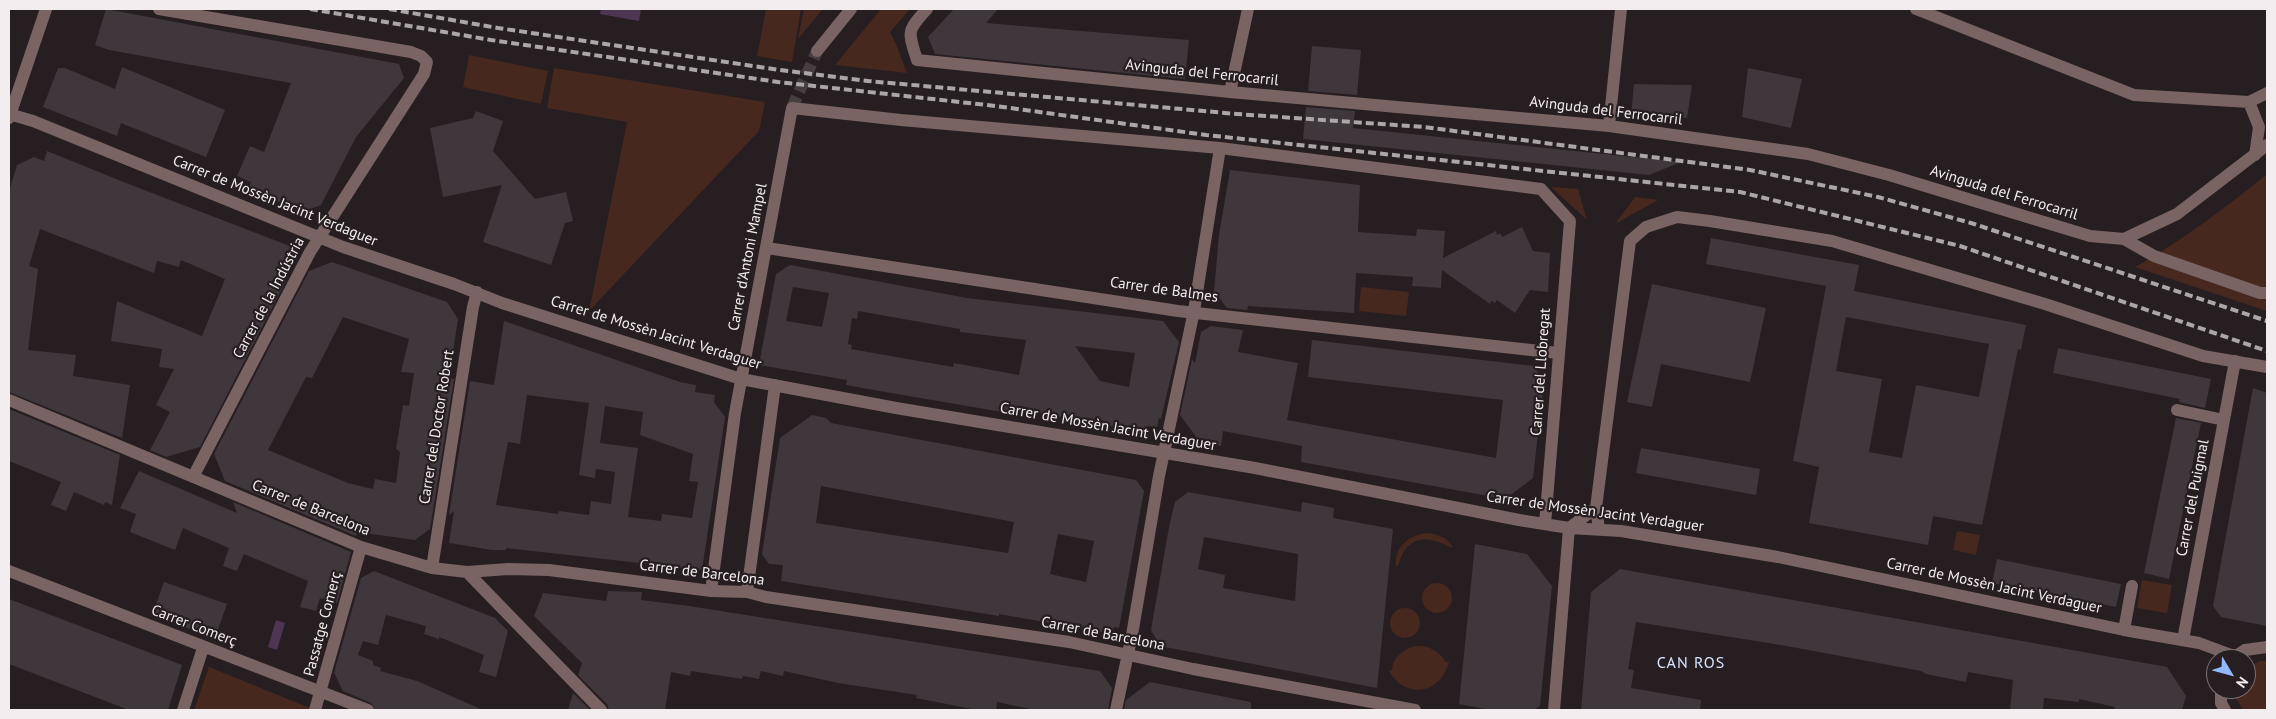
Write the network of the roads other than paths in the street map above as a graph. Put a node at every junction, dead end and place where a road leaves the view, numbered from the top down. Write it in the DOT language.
graph roads {
  1 [pos="46,9"];
  2 [pos="159,9"];
  3 [pos="851,9"];
  4 [pos="927,9"];
  5 [pos="1248,9"];
  6 [pos="1621,9"];
  7 [pos="1916,9"];
  8 [pos="817,51"];
  9 [pos="1230,92"];
  10 [pos="2267,93"];
  11 [pos="2249,102"];
  12 [pos="9,115"];
  13 [pos="1609,126"];
  14 [pos="2267,145"];
  15 [pos="1220,148"];
  16 [pos="2255,155"];
  17 [pos="320,238"];
  18 [pos="2124,239"];
  19 [pos="767,248"];
  20 [pos="477,292"];
  21 [pos="2267,293"];
  22 [pos="1194,311"];
  23 [pos="1558,353"];
  24 [pos="2235,361"];
  25 [pos="2267,368"];
  26 [pos="741,379"];
  27 [pos="776,385"];
  28 [pos="9,400"];
  29 [pos="2177,410"];
  30 [pos="2224,420"];
  31 [pos="1165,453"];
  32 [pos="193,477"];
  33 [pos="1596,508"];
  34 [pos="1544,524"];
  35 [pos="1569,528"];
  36 [pos="1599,529"];
  37 [pos="361,547"];
  38 [pos="432,568"];
  39 [pos="9,571"];
  40 [pos="467,572"];
  41 [pos="2132,586"];
  42 [pos="711,591"];
  43 [pos="747,592"];
  44 [pos="2124,630"];
  45 [pos="2183,640"];
  46 [pos="197,645"];
  47 [pos="2267,647"];
  48 [pos="2213,649"];
  49 [pos="2252,649"];
  50 [pos="1128,655"];
  51 [pos="321,691"];
  52 [pos="183,710"];
  53 [pos="315,710"];
  54 [pos="368,710"];
  55 [pos="602,710"];
  56 [pos="1116,710"];
  57 [pos="1415,710"];
  58 [pos="1554,710"];
  1 -- 12 [label="street"];
  2 -- 17 [label="street, Carrer de la Indústria"];
  3 -- 8 [label="street"];
  4 -- 9 [label="street, Avinguda del Ferrocarril"];
  5 -- 9 [label="street"];
  6 -- 13 [label="street"];
  7 -- 11 [label="street"];
  9 -- 13 [label="street, Avinguda del Ferrocarril"];
  10 -- 11 [label="street"];
  11 -- 16 [label="street"];
  12 -- 17 [label="street, Carrer de Mossèn Jacint Verdaguer"];
  13 -- 18 [label="street, Avinguda del Ferrocarril"];
  14 -- 16 [label="street"];
  15 -- 19 [label="street, Carrer d'Antoni Mampel"];
  15 -- 22 [label="street"];
  15 -- 23 [label="street, Carrer del Llobregat"];
  16 -- 18 [label="street"];
  17 -- 20 [label="street, Carrer de Mossèn Jacint Verdaguer"];
  17 -- 32 [label="street, Carrer de la Indústria"];
  18 -- 21 [label="street"];
  19 -- 22 [label="street, Carrer de Balmes"];
  19 -- 26 [label="street, Carrer d'Antoni Mampel"];
  20 -- 26 [label="street, Carrer de Mossèn Jacint Verdaguer"];
  20 -- 38 [label="street, Carrer del Doctor Robert"];
  22 -- 23 [label="street, Carrer de Balmes"];
  22 -- 31 [label="street"];
  23 -- 34 [label="street, Carrer del Llobregat"];
  24 -- 25 [label="street"];
  24 -- 30 [label="street, Carrer del Puigmal"];
  24 -- 33 [label="street"];
  26 -- 27 [label="street, Carrer de Mossèn Jacint Verdaguer"];
  26 -- 42 [label="street, Carrer d'Antoni Mampel"];
  27 -- 31 [label="street, Carrer de Mossèn Jacint Verdaguer"];
  27 -- 43 [label="street"];
  28 -- 32 [label="street, Carrer de Barcelona"];
  29 -- 30 [label="street"];
  30 -- 45 [label="street, Carrer del Puigmal"];
  31 -- 34 [label="street, Carrer de Mossèn Jacint Verdaguer"];
  31 -- 50 [label="street"];
  32 -- 37 [label="street, Carrer de Barcelona"];
  33 -- 35 [label="street"];
  33 -- 36 [label="street"];
  34 -- 35 [label="street, Carrer de Mossèn Jacint Verdaguer"];
  35 -- 36 [label="street, Carrer de Mossèn Jacint Verdaguer"];
  35 -- 58 [label="street"];
  36 -- 44 [label="street, Carrer de Mossèn Jacint Verdaguer"];
  37 -- 38 [label="street, Carrer de Barcelona"];
  37 -- 51 [label="street, Passatge Comerç"];
  38 -- 40 [label="street, Carrer de Barcelona"];
  39 -- 46 [label="street, Carrer Comerç"];
  40 -- 42 [label="street, Carrer de Barcelona"];
  40 -- 55 [label="street"];
  41 -- 44 [label="street"];
  42 -- 43 [label="street, Carrer de Barcelona"];
  43 -- 50 [label="street, Carrer de Barcelona"];
  44 -- 45 [label="street, Carrer de Mossèn Jacint Verdaguer"];
  45 -- 48 [label="street, Carrer de Mossèn Jacint Verdaguer"];
  46 -- 51 [label="street, Carrer Comerç"];
  46 -- 52 [label="street"];
  47 -- 49 [label="street, Carrer de Mossèn Jacint Verdaguer"];
  50 -- 56 [label="street"];
  50 -- 57 [label="street, Carrer de Barcelona"];
  51 -- 53 [label="street, Passatge Comerç"];
  51 -- 54 [label="street, Carrer Comerç"];
}
